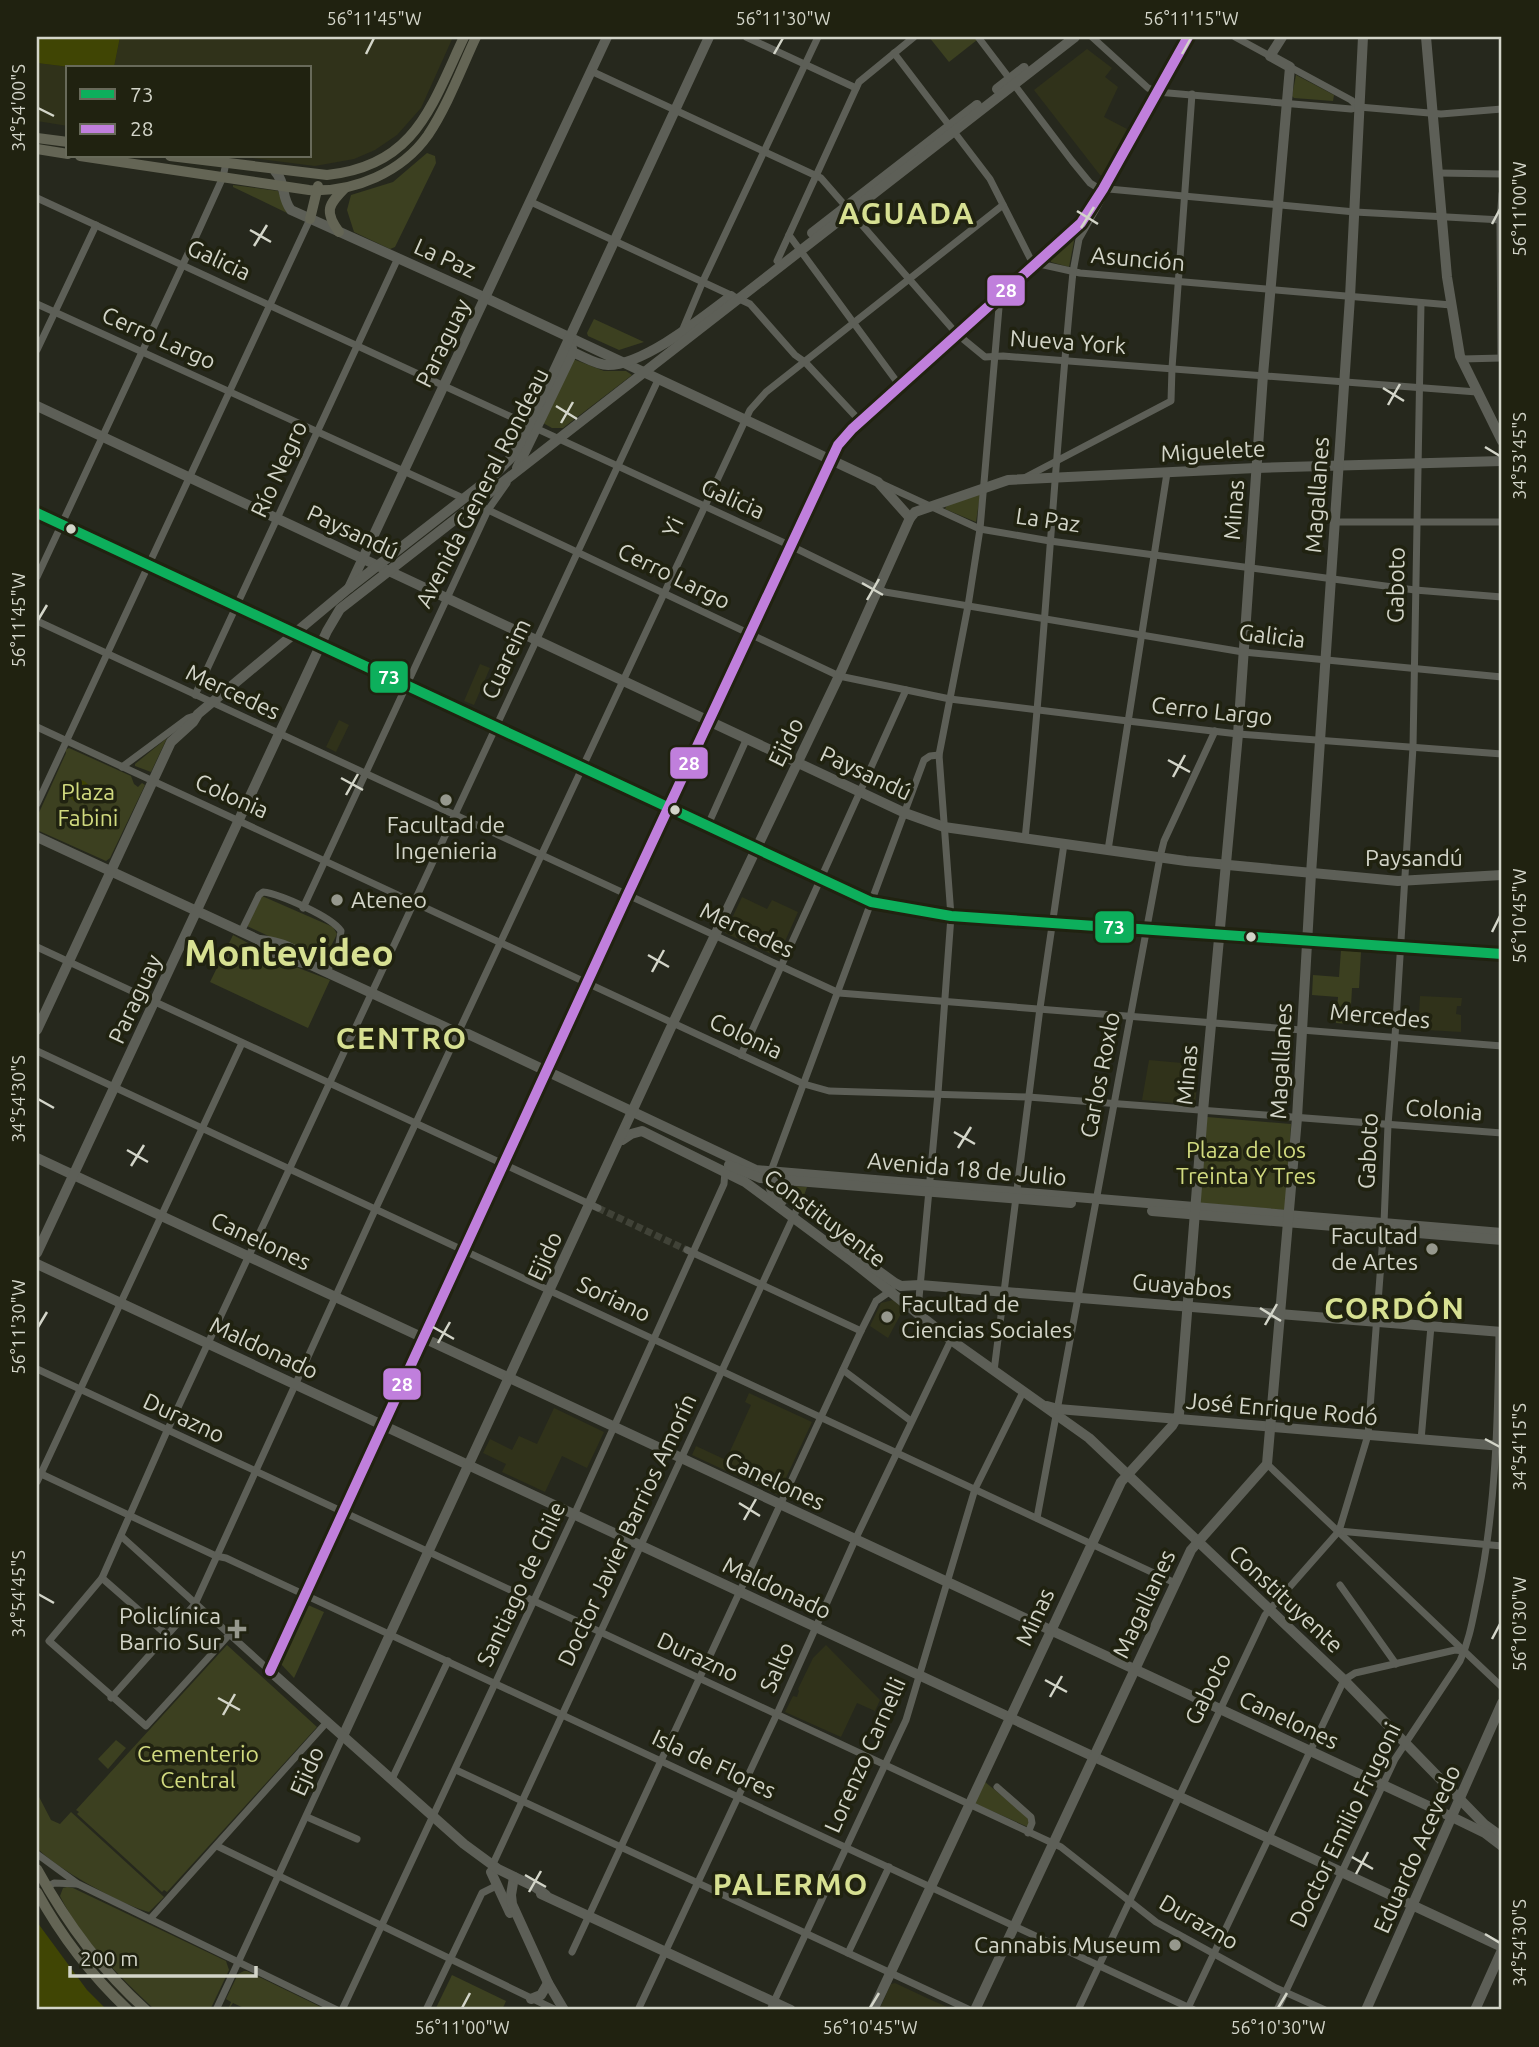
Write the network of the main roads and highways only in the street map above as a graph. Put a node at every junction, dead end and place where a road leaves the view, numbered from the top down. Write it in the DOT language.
graph roads {
  1 [pos="464,37"];
  2 [pos="476,37"];
  3 [pos="37,138"];
  4 [pos="66,142"];
  5 [pos="37,149"];
  6 [pos="66,154"];
  7 [pos="94,158"];
  8 [pos="186,158"];
  9 [pos="327,176"];
  10 [pos="346,187"];
  11 [pos="316,190"];
  12 [pos="310,219"];
  13 [pos="339,232"];
  14 [pos="37,1869"];
  15 [pos="42,1890"];
  16 [pos="128,2010"];
  17 [pos="146,2010"];
  1 -- 9 [label="main road"];
  2 -- 10 [label="main road"];
  3 -- 4 [label="main road"];
  5 -- 6 [label="main road"];
  7 -- 11 [label="main road"];
  8 -- 9 [label="main road"];
  9 -- 11 [label="main road"];
  10 -- 11 [label="main road"];
  10 -- 13 [label="main road"];
  11 -- 12 [label="main road"];
  14 -- 15 [label="main road"];
  15 -- 16 [label="main road"];
  15 -- 17 [label="main road"];
}
